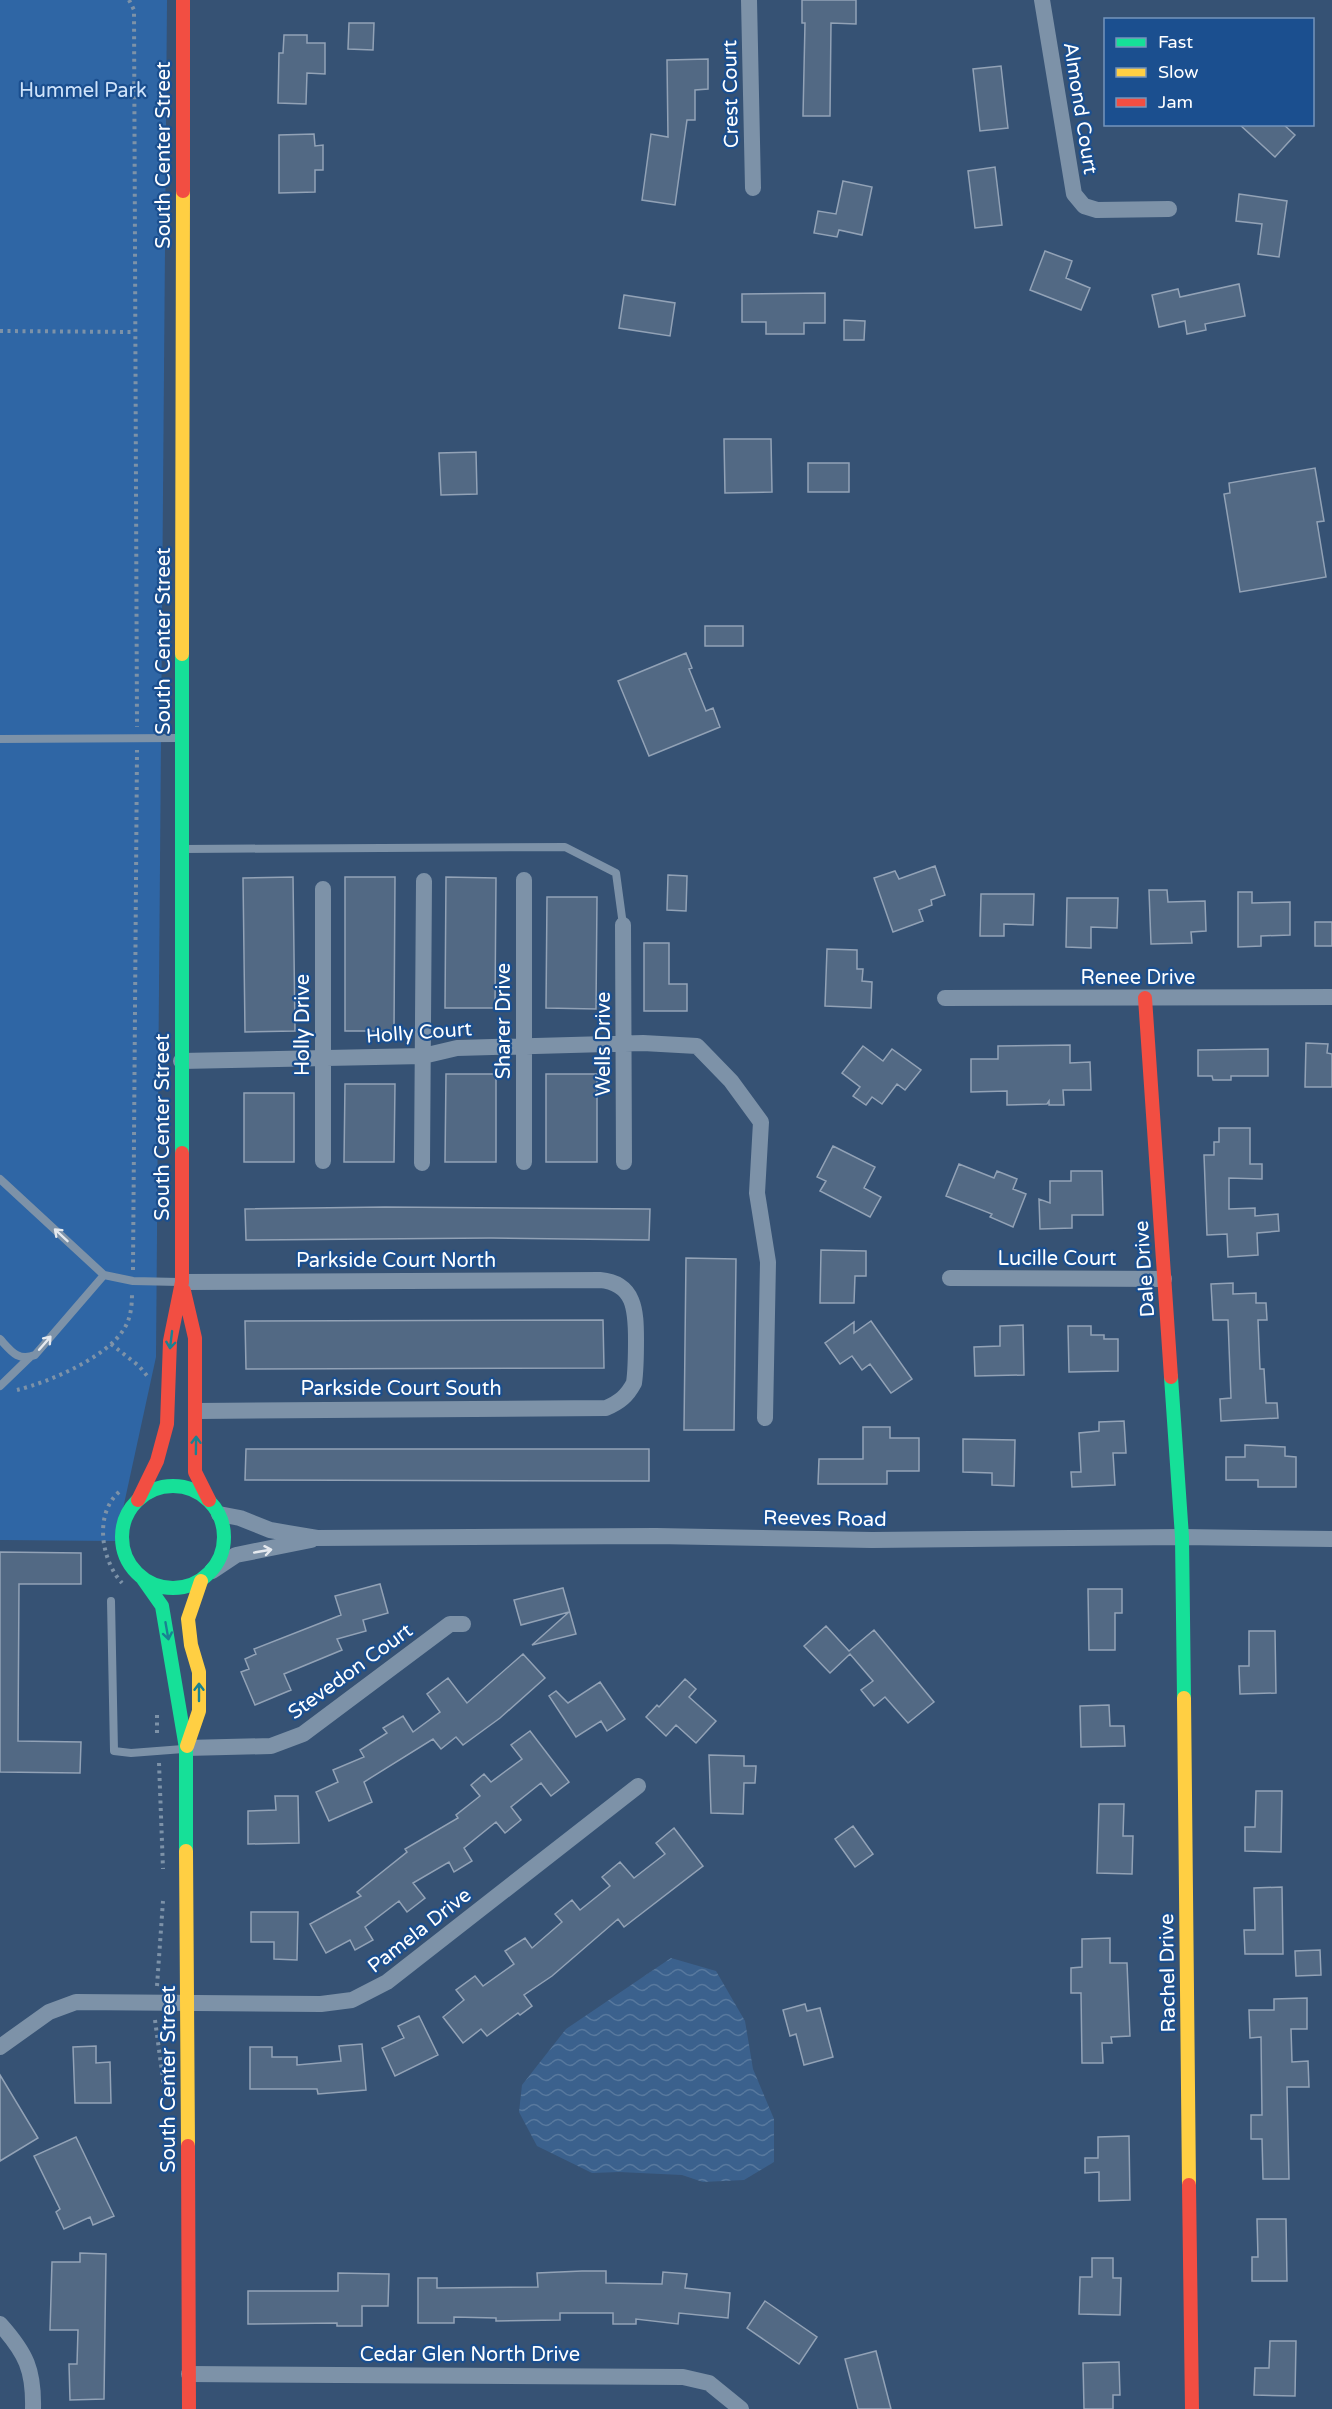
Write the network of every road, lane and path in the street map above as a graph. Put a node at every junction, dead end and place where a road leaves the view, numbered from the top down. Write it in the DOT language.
graph roads {
  1 [pos="129,0"];
  2 [pos="183,0"];
  3 [pos="749,0"];
  4 [pos="1042,0"];
  5 [pos="753,188"];
  6 [pos="1169,209"];
  7 [pos="0,331"];
  8 [pos="135,332"];
  9 [pos="137,738"];
  10 [pos="183,738"];
  11 [pos="0,739"];
  12 [pos="183,849"];
  13 [pos="524,880"];
  14 [pos="424,881"];
  15 [pos="323,889"];
  16 [pos="623,925"];
  17 [pos="1332,997"];
  18 [pos="945,998"];
  19 [pos="1145,998"];
  20 [pos="624,1044"];
  21 [pos="524,1047"];
  22 [pos="423,1056"];
  23 [pos="323,1058"];
  24 [pos="181,1061"];
  25 [pos="323,1161"];
  26 [pos="524,1162"];
  27 [pos="624,1162"];
  28 [pos="422,1163"];
  29 [pos="0,1179"];
  30 [pos="104,1275"];
  31 [pos="950,1278"];
  32 [pos="1164,1279"];
  33 [pos="133,1281"];
  34 [pos="182,1282"];
  35 [pos="0,1339"];
  36 [pos="111,1344"];
  37 [pos="30,1357"];
  38 [pos="151,1383"];
  39 [pos="0,1386"];
  40 [pos="12,1391"];
  41 [pos="606,1408"];
  42 [pos="197,1411"];
  43 [pos="765,1418"];
  44 [pos="121,1490"];
  45 [pos="138,1500"];
  46 [pos="209,1500"];
  47 [pos="219,1514"];
  48 [pos="1182,1537"];
  49 [pos="317,1538"];
  50 [pos="1332,1539"];
  51 [pos="207,1576"];
  52 [pos="143,1579"];
  53 [pos="124,1584"];
  54 [pos="111,1601"];
  55 [pos="463,1623"];
  56 [pos="157,1704"];
  57 [pos="186,1748"];
  58 [pos="158,1752"];
  59 [pos="638,1786"];
  60 [pos="163,1876"];
  61 [pos="164,1897"];
  62 [pos="187,2002"];
  63 [pos="158,2004"];
  64 [pos="0,2047"];
  65 [pos="165,2089"];
  66 [pos="0,2324"];
  67 [pos="189,2374"];
  68 [pos="33,2409"];
  69 [pos="189,2409"];
  70 [pos="741,2409"];
  71 [pos="1192,2409"];
  1 -- 8 [label="path"];
  2 -- 10 [label="main road, South Center Street"];
  3 -- 5 [label="street, Crest Court"];
  4 -- 6 [label="street, Almond Court"];
  7 -- 8 [label="path"];
  8 -- 9 [label="path"];
  9 -- 10 [label="lane"];
  9 -- 11 [label="lane"];
  9 -- 33 [label="path"];
  10 -- 12 [label="main road, South Center Street"];
  12 -- 16 [label="lane"];
  12 -- 24 [label="main road, South Center Street"];
  13 -- 21 [label="street, Sharer Drive"];
  14 -- 22 [label="street"];
  15 -- 23 [label="street, Holly Drive"];
  16 -- 20 [label="street, Wells Drive"];
  17 -- 19 [label="street, Renee Drive"];
  18 -- 19 [label="street, Renee Drive"];
  19 -- 32 [label="main road, Dale Drive"];
  20 -- 21 [label="street, Holly Court"];
  20 -- 27 [label="street, Wells Drive"];
  20 -- 43 [label="street, Holly Court"];
  21 -- 22 [label="street, Holly Court"];
  21 -- 26 [label="street, Sharer Drive"];
  22 -- 23 [label="street, Holly Court"];
  22 -- 28 [label="street"];
  23 -- 24 [label="street, Holly Court"];
  23 -- 25 [label="street, Holly Drive"];
  24 -- 34 [label="main road, South Center Street"];
  30 -- 29 [label="lane, one-way"];
  30 -- 33 [label="lane"];
  37 -- 30 [label="lane, one-way"];
  31 -- 32 [label="street, Lucille Court"];
  32 -- 48 [label="main road, Dale Drive"];
  33 -- 34 [label="lane"];
  33 -- 36 [label="path"];
  34 -- 41 [label="street, Parkside Court North"];
  34 -- 42 [label="main road, South Center Street"];
  34 -- 45 [label="main road, South Center Street, one-way"];
  35 -- 37 [label="lane"];
  36 -- 38 [label="path"];
  36 -- 40 [label="path"];
  37 -- 39 [label="lane"];
  41 -- 42 [label="street, Parkside Court South"];
  46 -- 42 [label="main road, South Center Street, one-way"];
  44 -- 53 [label="path"];
  45 -- 46 [label="main road"];
  45 -- 52 [label="main road"];
  46 -- 47 [label="main road"];
  47 -- 49 [label="street, Reeves Road"];
  47 -- 51 [label="main road"];
  48 -- 49 [label="street, Reeves Road"];
  48 -- 50 [label="street, Reeves Road"];
  48 -- 71 [label="main road, Rachel Drive"];
  51 -- 49 [label="street, Reeves Road, one-way"];
  51 -- 52 [label="main road"];
  57 -- 51 [label="main road, South Center Street, one-way"];
  52 -- 57 [label="main road, South Center Street, one-way"];
  54 -- 58 [label="lane"];
  55 -- 57 [label="street, Stevedon Court"];
  56 -- 58 [label="path"];
  57 -- 58 [label="lane"];
  57 -- 62 [label="main road, South Center Street"];
  58 -- 60 [label="path"];
  59 -- 62 [label="street, Pamela Drive"];
  61 -- 63 [label="path"];
  62 -- 63 [label="street, Pamela Drive"];
  62 -- 67 [label="main road, South Center Street"];
  63 -- 64 [label="street, Pamela Drive"];
  63 -- 65 [label="path"];
  66 -- 68 [label="street"];
  67 -- 69 [label="main road, South Center Street"];
  67 -- 70 [label="street, Cedar Glen North Drive"];
}
